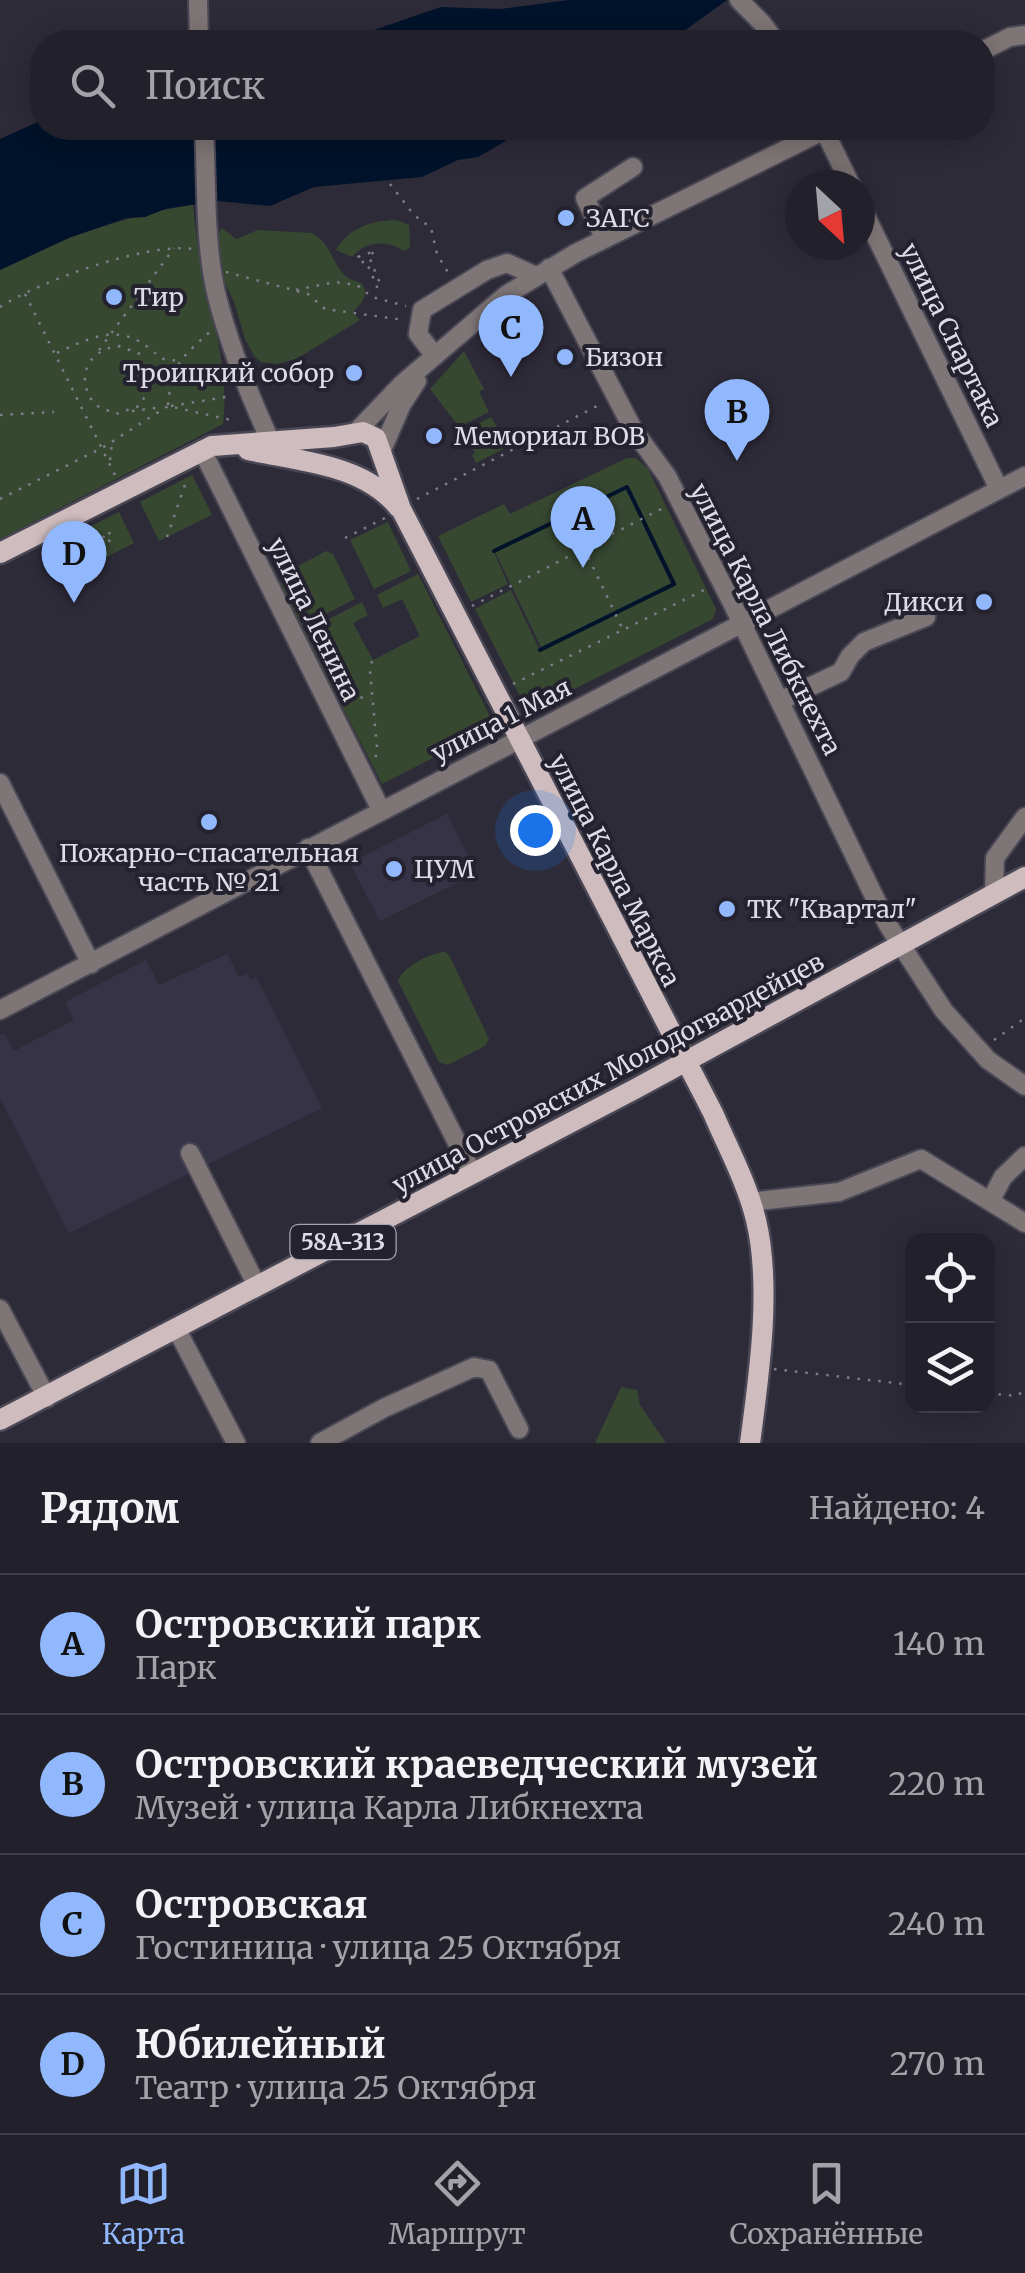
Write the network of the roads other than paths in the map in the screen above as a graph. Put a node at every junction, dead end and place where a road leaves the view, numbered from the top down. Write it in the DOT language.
graph roads {
  1 [pos="198,0"];
  2 [pos="739,0"];
  3 [pos="198,30"];
  4 [pos="767,30"];
  5 [pos="1024,33"];
  6 [pos="995,45"];
  7 [pos="205,140"];
  8 [pos="801,140"];
  9 [pos="830,140"];
  10 [pos="633,167"];
  11 [pos="844,170"];
  12 [pos="875,235"];
  13 [pos="605,239"];
  14 [pos="542,272"];
  15 [pos="435,356"];
  16 [pos="353,433"];
  17 [pos="271,442"];
  18 [pos="224,445"];
  19 [pos="202,450"];
  20 [pos="382,454"];
  21 [pos="352,473"];
  22 [pos="1025,476"];
  23 [pos="998,489"];
  24 [pos="400,509"];
  25 [pos="0,553"];
  26 [pos="926,617"];
  27 [pos="741,623"];
  28 [pos="780,701"];
  29 [pos="520,739"];
  30 [pos="0,783"];
  31 [pos="381,810"];
  32 [pos="1025,818"];
  33 [pos="308,848"];
  34 [pos="1025,878"];
  35 [pos="994,894"];
  36 [pos="902,944"];
  37 [pos="91,964"];
  38 [pos="0,1010"];
  39 [pos="686,1062"];
  40 [pos="1025,1086"];
  41 [pos="190,1153"];
  42 [pos="1025,1156"];
  43 [pos="473,1174"];
  44 [pos="990,1200"];
  45 [pos="750,1202"];
  46 [pos="1025,1223"];
  47 [pos="258,1286"];
  48 [pos="0,1309"];
  49 [pos="176,1328"];
  50 [pos="47,1398"];
  51 [pos="0,1420"];
  52 [pos="520,1428"];
  53 [pos="236,1443"];
  54 [pos="320,1443"];
  55 [pos="750,1443"];
  1 -- 3 [label="street"];
  2 -- 4 [label="street"];
  5 -- 6 [label="street"];
  7 -- 17 [label="street"];
  8 -- 13 [label="street"];
  9 -- 11 [label="street"];
  10 -- 13 [label="street"];
  12 -- 23 [label="street, улица Спартака"];
  13 -- 14 [label="street"];
  14 -- 15 [label="street"];
  14 -- 15 [label="street"];
  14 -- 27 [label="street, улица Карла Либкнехта"];
  15 -- 16 [label="street"];
  15 -- 20 [label="street"];
  16 -- 17 [label="main road"];
  16 -- 20 [label="main road"];
  16 -- 21 [label="main road"];
  17 -- 18 [label="main road"];
  18 -- 19 [label="main road"];
  18 -- 21 [label="main road"];
  19 -- 25 [label="main road"];
  19 -- 31 [label="street, улица Ленина"];
  20 -- 21 [label="main road"];
  20 -- 24 [label="main road, улица Карла Маркса"];
  21 -- 24 [label="main road"];
  22 -- 23 [label="street, улица 1 Мая"];
  23 -- 27 [label="street, улица 1 Мая"];
  24 -- 29 [label="main road, улица Карла Маркса"];
  26 -- 28 [label="street"];
  27 -- 28 [label="street, улица Карла Либкнехта"];
  27 -- 29 [label="street, улица 1 Мая"];
  28 -- 36 [label="street, улица Карла Либкнехта"];
  29 -- 31 [label="street, улица 1 Мая"];
  29 -- 39 [label="main road, улица Карла Маркса"];
  30 -- 37 [label="street"];
  31 -- 33 [label="street, улица 1 Мая"];
  32 -- 35 [label="street"];
  33 -- 37 [label="street, улица 1 Мая"];
  33 -- 43 [label="street"];
  34 -- 35 [label="main road, улица Островских Молодогвардейцев / 58А-313"];
  35 -- 36 [label="main road, улица Островских Молодогвардейцев / 58А-313"];
  36 -- 39 [label="main road, улица Островских Молодогвардейцев / 58А-313"];
  36 -- 40 [label="street, улица Карла Либкнехта"];
  37 -- 38 [label="street, улица 1 Мая"];
  39 -- 43 [label="main road, улица Островских Молодогвардейцев / 58А-313"];
  39 -- 45 [label="main road, улица Карла Маркса"];
  41 -- 47 [label="street"];
  42 -- 44 [label="street"];
  43 -- 47 [label="main road, улица Островских Молодогвардейцев / 58А-313"];
  44 -- 45 [label="street"];
  44 -- 46 [label="street"];
  45 -- 55 [label="main road, улица Карла Маркса"];
  47 -- 49 [label="main road, улица Островских Молодогвардейцев / 58А-313"];
  48 -- 50 [label="street"];
  49 -- 50 [label="main road, улица Островских Молодогвардейцев / 58А-313"];
  49 -- 53 [label="street"];
  50 -- 51 [label="main road, улица Островских Молодогвардейцев / 58А-313"];
  52 -- 54 [label="street"];
}
